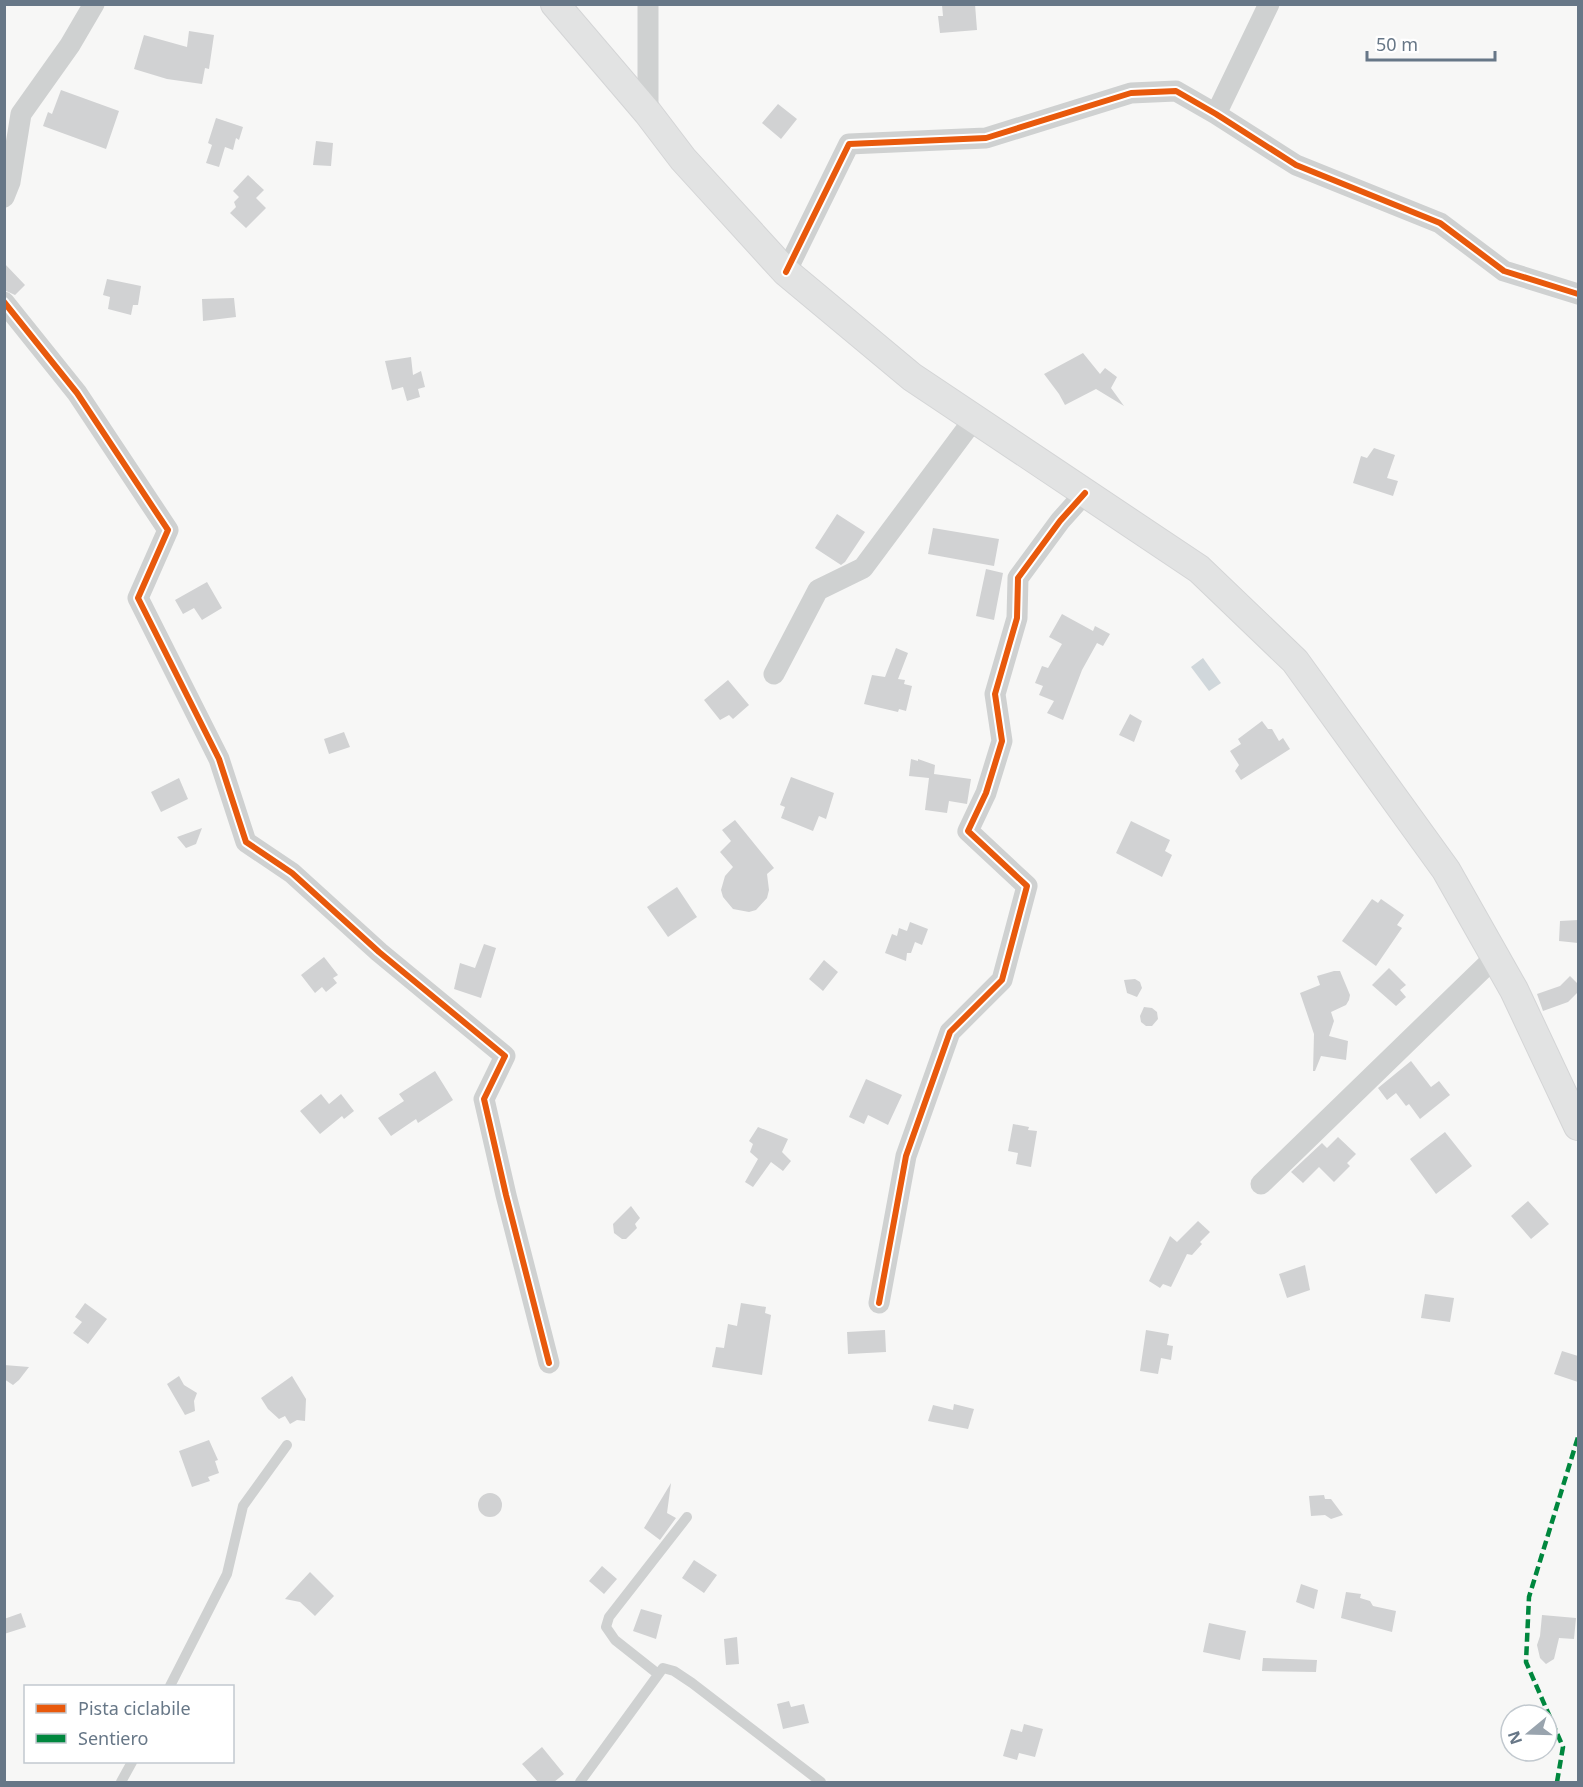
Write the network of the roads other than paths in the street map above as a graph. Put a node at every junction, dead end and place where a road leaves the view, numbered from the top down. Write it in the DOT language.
graph roads {
  1 [pos="94,4"];
  2 [pos="555,4"];
  3 [pos="648,4"];
  4 [pos="1269,4"];
  5 [pos="648,113"];
  6 [pos="1216,114"];
  7 [pos="4,197"];
  8 [pos="786,272"];
  9 [pos="1578,294"];
  10 [pos="4,302"];
  11 [pos="974,419"];
  12 [pos="1085,493"];
  13 [pos="774,674"];
  14 [pos="1495,957"];
  15 [pos="1578,1126"];
  16 [pos="1261,1184"];
  17 [pos="879,1302"];
  18 [pos="549,1364"];
  19 [pos="287,1445"];
  20 [pos="687,1517"];
  21 [pos="658,1674"];
  22 [pos="171,1685"];
  23 [pos="131,1763"];
  24 [pos="121,1782"];
  25 [pos="580,1782"];
  26 [pos="821,1782"];
  1 -- 7 [label="street"];
  2 -- 5 [label="main road"];
  3 -- 5 [label="street"];
  4 -- 6 [label="street"];
  5 -- 8 [label="main road"];
  6 -- 8 [label="street"];
  6 -- 9 [label="street"];
  8 -- 11 [label="main road"];
  10 -- 18 [label="street"];
  11 -- 12 [label="main road"];
  11 -- 13 [label="street"];
  12 -- 14 [label="main road"];
  12 -- 17 [label="street"];
  14 -- 15 [label="main road"];
  14 -- 16 [label="street"];
  19 -- 22 [label="lane"];
  20 -- 21 [label="lane"];
  21 -- 25 [label="lane"];
  21 -- 26 [label="lane"];
  23 -- 24 [label="lane"];
}
